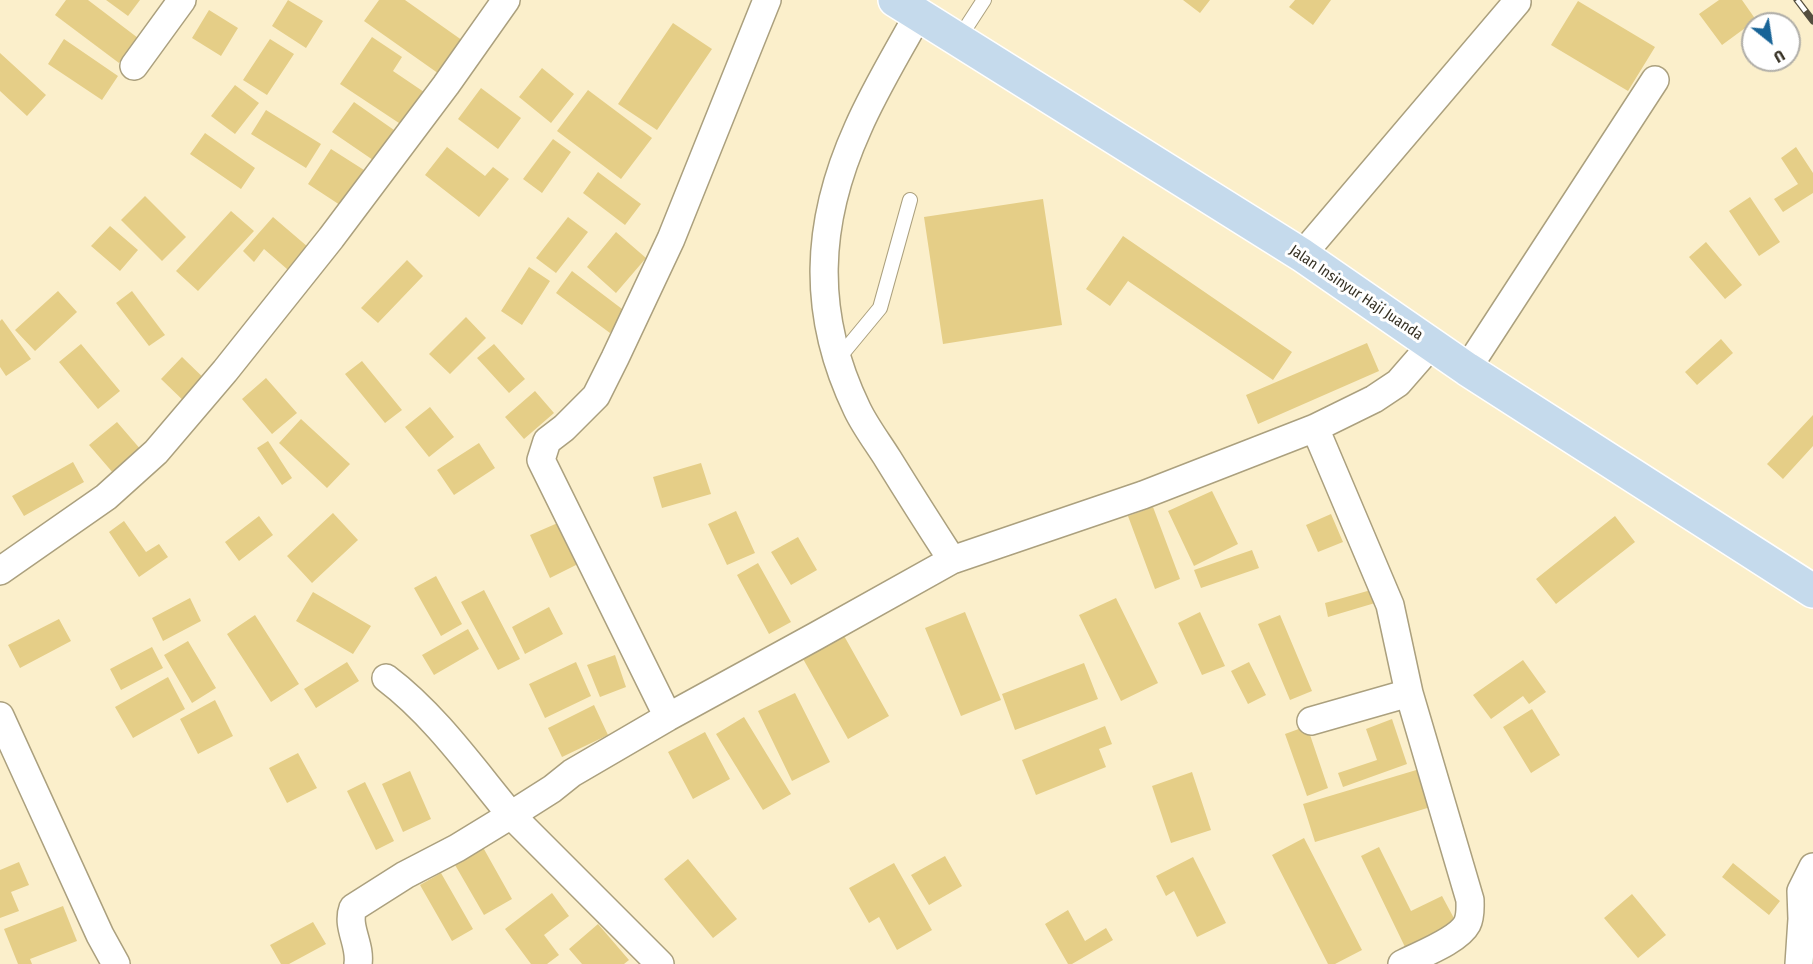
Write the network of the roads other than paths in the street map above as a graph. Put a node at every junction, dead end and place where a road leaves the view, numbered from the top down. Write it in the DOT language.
graph roads {
  1 [pos="182,0"];
  2 [pos="506,0"];
  3 [pos="766,0"];
  4 [pos="984,0"];
  5 [pos="1517,2"];
  6 [pos="907,8"];
  7 [pos="958,40"];
  8 [pos="134,66"];
  9 [pos="1655,80"];
  10 [pos="910,200"];
  11 [pos="1302,255"];
  12 [pos="1432,344"];
  13 [pos="837,360"];
  14 [pos="1467,369"];
  15 [pos="1315,428"];
  16 [pos="951,560"];
  17 [pos="0,571"];
  18 [pos="1813,591"];
  19 [pos="386,678"];
  20 [pos="1409,693"];
  21 [pos="0,716"];
  22 [pos="668,717"];
  23 [pos="1311,721"];
  24 [pos="510,815"];
  25 [pos="1813,867"];
  26 [pos="116,964"];
  27 [pos="358,964"];
  28 [pos="660,964"];
  29 [pos="1402,964"];
  30 [pos="1799,964"];
  1 -- 8 [label="street"];
  2 -- 17 [label="street"];
  3 -- 22 [label="street"];
  4 -- 7 [label="lane"];
  5 -- 11 [label="street"];
  6 -- 7 [label="highway, Jalan Insinyur Haji Juanda"];
  6 -- 13 [label="street"];
  7 -- 11 [label="highway, Jalan Insinyur Haji Juanda"];
  9 -- 14 [label="street"];
  10 -- 13 [label="lane"];
  11 -- 12 [label="highway, Jalan Insinyur Haji Juanda"];
  12 -- 14 [label="highway, Jalan Insinyur Haji Juanda"];
  12 -- 15 [label="street"];
  13 -- 16 [label="street"];
  14 -- 18 [label="highway, Jalan Insinyur Haji Juanda"];
  15 -- 16 [label="street"];
  15 -- 20 [label="street"];
  16 -- 22 [label="street"];
  19 -- 24 [label="street"];
  20 -- 23 [label="street"];
  20 -- 29 [label="street"];
  21 -- 26 [label="street"];
  22 -- 24 [label="street"];
  24 -- 27 [label="street"];
  24 -- 28 [label="street"];
  25 -- 30 [label="street"];
}
